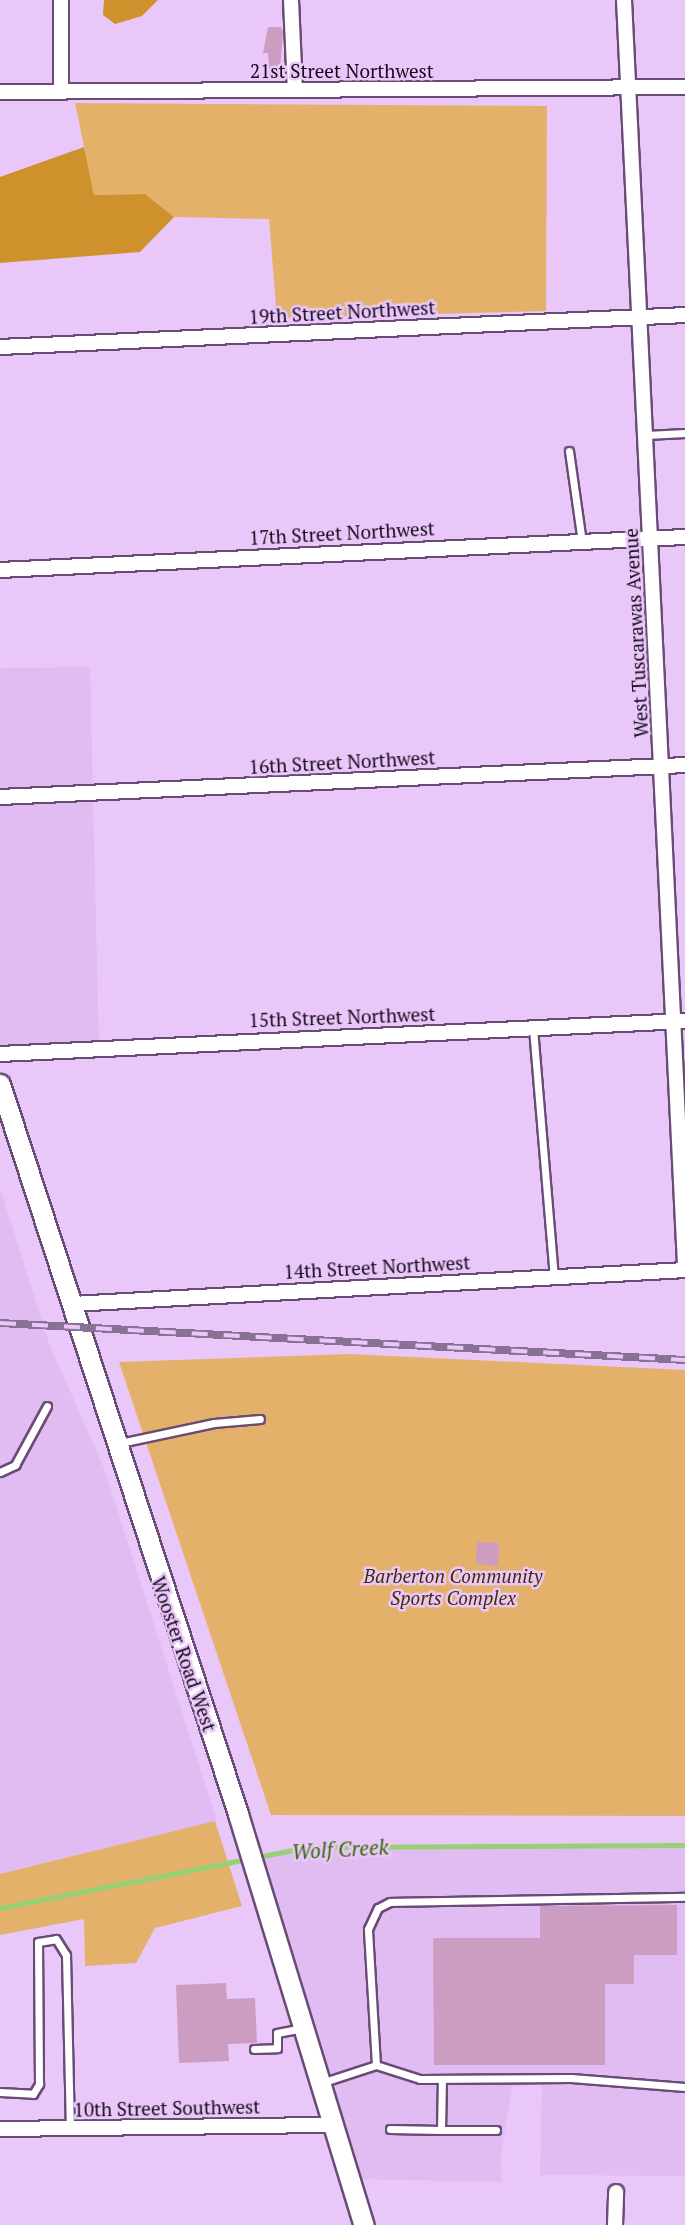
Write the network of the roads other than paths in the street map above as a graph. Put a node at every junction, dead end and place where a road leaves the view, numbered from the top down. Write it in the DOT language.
graph roads {
  1 [pos="61,0"];
  2 [pos="290,0"];
  3 [pos="624,0"];
  4 [pos="685,87"];
  5 [pos="295,90"];
  6 [pos="629,90"];
  7 [pos="0,92"];
  8 [pos="61,92"];
  9 [pos="685,315"];
  10 [pos="641,317"];
  11 [pos="0,347"];
  12 [pos="685,433"];
  13 [pos="646,435"];
  14 [pos="569,452"];
  15 [pos="685,537"];
  16 [pos="650,539"];
  17 [pos="582,542"];
  18 [pos="0,569"];
  19 [pos="662,765"];
  20 [pos="685,765"];
  21 [pos="0,797"];
  22 [pos="679,1021"];
  23 [pos="533,1027"];
  24 [pos="0,1054"];
  25 [pos="0,1084"];
  26 [pos="682,1161"];
  27 [pos="685,1264"];
  28 [pos="685,1270"];
  29 [pos="554,1277"];
  30 [pos="72,1304"];
  31 [pos="47,1406"];
  32 [pos="260,1419"];
  33 [pos="116,1444"];
  34 [pos="0,1472"];
  35 [pos="685,1896"];
  36 [pos="303,2027"];
  37 [pos="254,2049"];
  38 [pos="376,2065"];
  39 [pos="442,2079"];
  40 [pos="321,2083"];
  41 [pos="685,2087"];
  42 [pos="0,2092"];
  43 [pos="334,2125"];
  44 [pos="70,2128"];
  45 [pos="0,2129"];
  46 [pos="390,2129"];
  47 [pos="441,2130"];
  48 [pos="496,2130"];
  49 [pos="616,2192"];
  50 [pos="364,2225"];
  51 [pos="615,2225"];
  1 -- 8 [label="street"];
  2 -- 5 [label="street"];
  3 -- 6 [label="street, West Tuscarawas Avenue"];
  4 -- 6 [label="street, 21st Street Northwest"];
  5 -- 6 [label="street, 21st Street Northwest"];
  5 -- 8 [label="street, 21st Street Northwest"];
  6 -- 10 [label="street, West Tuscarawas Avenue"];
  7 -- 8 [label="street, 21st Street Northwest"];
  9 -- 10 [label="street, 19th Street Northwest"];
  10 -- 11 [label="street, 19th Street Northwest"];
  10 -- 13 [label="street, West Tuscarawas Avenue"];
  12 -- 13 [label="lane"];
  13 -- 16 [label="street, West Tuscarawas Avenue"];
  14 -- 17 [label="lane"];
  15 -- 16 [label="street, 17th Street Northwest"];
  16 -- 17 [label="street, 17th Street Northwest"];
  16 -- 19 [label="street, West Tuscarawas Avenue"];
  17 -- 18 [label="street, 17th Street Northwest"];
  19 -- 20 [label="street, 16th Street Northwest"];
  19 -- 21 [label="street, 16th Street Northwest"];
  19 -- 22 [label="street, West Tuscarawas Avenue"];
  22 -- 23 [label="street, 15th Street Northwest"];
  22 -- 26 [label="street, West Tuscarawas Avenue"];
  23 -- 24 [label="street, 15th Street Northwest"];
  23 -- 29 [label="lane"];
  25 -- 30 [label="main road, Wooster Road West"];
  26 -- 27 [label="street, West Tuscarawas Avenue"];
  28 -- 29 [label="street, 14th Street Northwest"];
  29 -- 30 [label="street, 14th Street Northwest"];
  30 -- 33 [label="main road, Wooster Road West"];
  31 -- 34 [label="lane"];
  32 -- 33 [label="lane"];
  33 -- 36 [label="main road, Wooster Road West"];
  35 -- 38 [label="lane"];
  36 -- 37 [label="lane"];
  36 -- 40 [label="main road, Wooster Road West"];
  38 -- 39 [label="lane"];
  38 -- 40 [label="lane"];
  39 -- 41 [label="lane"];
  39 -- 47 [label="lane"];
  40 -- 43 [label="main road, Wooster Road West"];
  42 -- 44 [label="lane"];
  43 -- 44 [label="street, 10th Street Southwest"];
  43 -- 50 [label="main road, Wooster Road West"];
  44 -- 45 [label="street, 10th Street Southwest"];
  46 -- 47 [label="lane"];
  47 -- 48 [label="lane"];
  49 -- 51 [label="street"];
}
